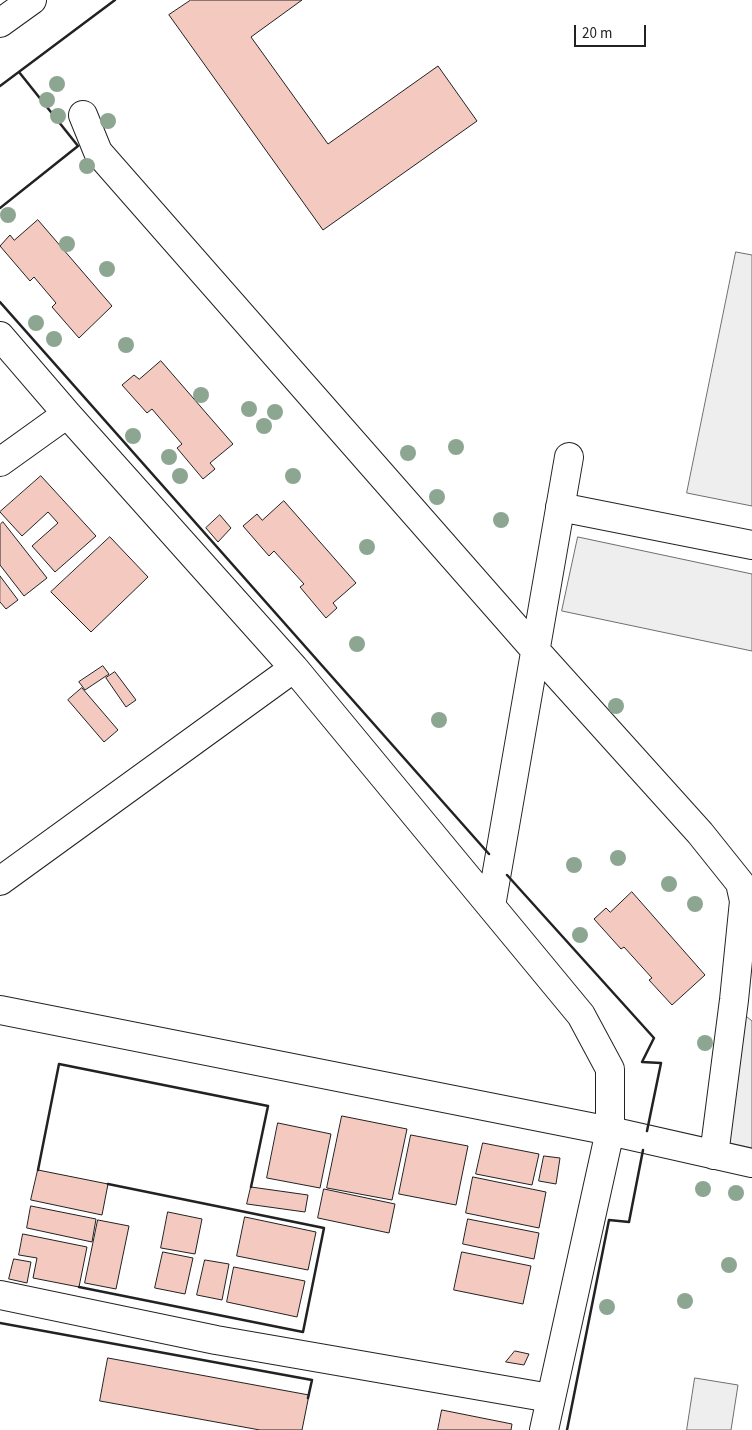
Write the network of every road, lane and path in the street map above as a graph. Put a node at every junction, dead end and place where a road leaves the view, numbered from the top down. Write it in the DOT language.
graph roads {
  1 [pos="32,0"];
  2 [pos="0,23"];
  3 [pos="83,115"];
  4 [pos="0,336"];
  5 [pos="67,414"];
  6 [pos="569,457"];
  7 [pos="0,462"];
  8 [pos="560,506"];
  9 [pos="752,546"];
  10 [pos="536,651"];
  11 [pos="294,668"];
  12 [pos="0,881"];
  13 [pos="492,906"];
  14 [pos="0,1010"];
  15 [pos="610,1131"];
  16 [pos="714,1155"];
  17 [pos="752,1163"];
  18 [pos="0,1295"];
  19 [pos="550,1398"];
  20 [pos="544,1430"];
  1 -- 2 [label="street"];
  3 -- 10 [label="street"];
  4 -- 5 [label="street"];
  5 -- 7 [label="street"];
  5 -- 11 [label="street"];
  6 -- 8 [label="street"];
  8 -- 9 [label="street"];
  8 -- 10 [label="street"];
  10 -- 13 [label="street"];
  10 -- 16 [label="street"];
  11 -- 12 [label="street"];
  11 -- 13 [label="street"];
  13 -- 15 [label="street"];
  14 -- 15 [label="street"];
  15 -- 16 [label="street"];
  15 -- 19 [label="street"];
  16 -- 17 [label="street"];
  18 -- 19 [label="street"];
  19 -- 20 [label="street"];
}
